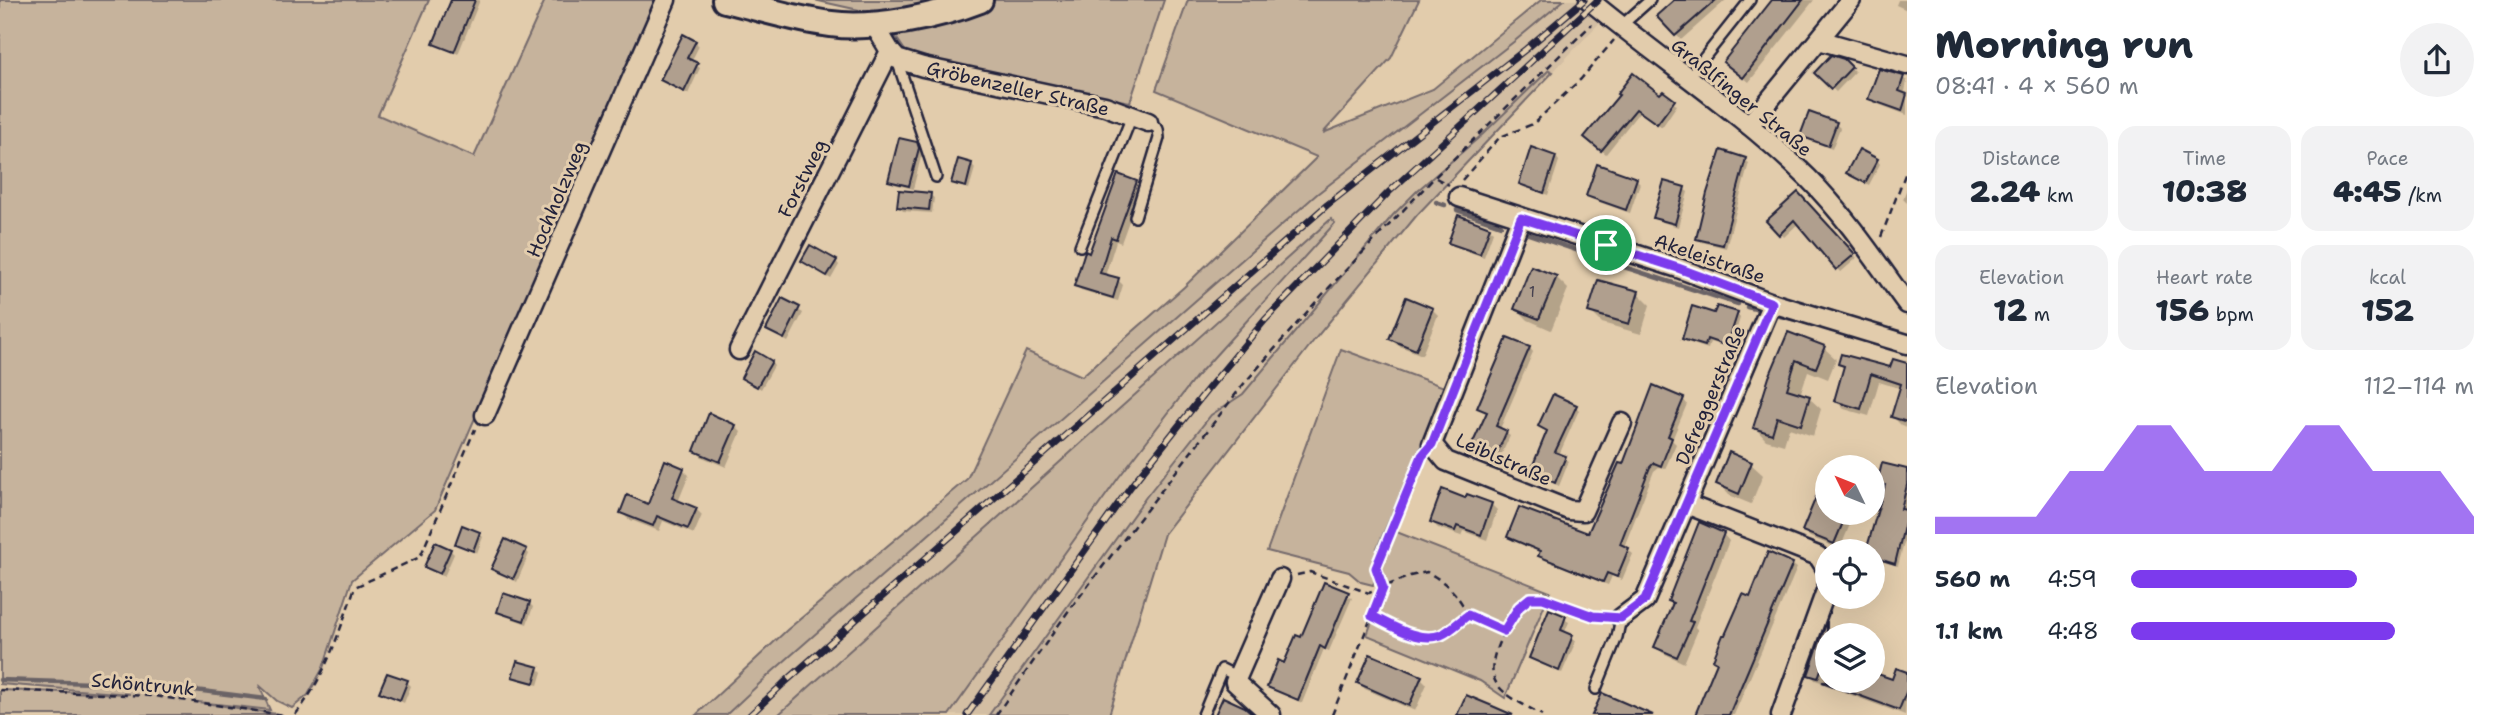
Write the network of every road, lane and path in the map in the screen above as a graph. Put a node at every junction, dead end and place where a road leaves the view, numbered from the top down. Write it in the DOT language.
graph roads {
  1 [pos="666,0"];
  2 [pos="725,0"];
  3 [pos="980,0"];
  4 [pos="1589,0"];
  5 [pos="1650,0"];
  6 [pos="1750,0"];
  7 [pos="1851,0"];
  8 [pos="781,7"];
  9 [pos="1597,19"];
  10 [pos="875,26"];
  11 [pos="1623,28"];
  12 [pos="1819,40"];
  13 [pos="893,55"];
  14 [pos="1907,65"];
  15 [pos="1688,78"];
  16 [pos="1140,119"];
  17 [pos="1749,125"];
  18 [pos="1906,172"];
  19 [pos="936,177"];
  20 [pos="1435,177"];
  21 [pos="1459,197"];
  22 [pos="1135,216"];
  23 [pos="1521,218"];
  24 [pos="1080,246"];
  25 [pos="1873,256"];
  26 [pos="1772,303"];
  27 [pos="1907,304"];
  28 [pos="1907,344"];
  29 [pos="739,350"];
  30 [pos="485,415"];
  31 [pos="1622,423"];
  32 [pos="1432,444"];
  33 [pos="1686,505"];
  34 [pos="1815,555"];
  35 [pos="1280,579"];
  36 [pos="1383,588"];
  37 [pos="1819,609"];
  38 [pos="1468,615"];
  39 [pos="1372,616"];
  40 [pos="1621,618"];
  41 [pos="1504,631"];
  42 [pos="1238,677"];
  43 [pos="1596,689"];
  44 [pos="0,690"];
  45 [pos="284,715"];
  46 [pos="295,715"];
  47 [pos="996,715"];
  48 [pos="1203,715"];
  49 [pos="1271,715"];
  50 [pos="1332,715"];
  51 [pos="1542,715"];
  52 [pos="1781,715"];
  1 -- 30 [label="street, Hochholzweg"];
  2 -- 8 [label="street"];
  3 -- 10 [label="street"];
  4 -- 11 [label="street, Graßlfinger Straße"];
  5 -- 11 [label="lane"];
  6 -- 15 [label="lane"];
  7 -- 12 [label="street"];
  8 -- 10 [label="street"];
  9 -- 20 [label="path"];
  10 -- 13 [label="street"];
  11 -- 15 [label="street, Graßlfinger Straße"];
  11 -- 20 [label="path"];
  12 -- 14 [label="street"];
  12 -- 17 [label="street"];
  13 -- 16 [label="street, Gröbenzeller Straße"];
  13 -- 19 [label="lane"];
  13 -- 29 [label="street, Forstweg"];
  15 -- 17 [label="street, Graßlfinger Straße"];
  16 -- 22 [label="lane"];
  16 -- 24 [label="lane"];
  17 -- 25 [label="street, Graßlfinger Straße"];
  18 -- 25 [label="path"];
  20 -- 47 [label="path"];
  21 -- 23 [label="street, Akeleistraße"];
  23 -- 26 [label="street, Akeleistraße"];
  23 -- 32 [label="street, Leiblstraße"];
  25 -- 27 [label="street, Graßlfinger Straße"];
  26 -- 28 [label="street, Akeleistraße"];
  26 -- 33 [label="street, Defreggerstraße"];
  30 -- 46 [label="path"];
  31 -- 32 [label="street, Leiblstraße"];
  32 -- 36 [label="path"];
  33 -- 34 [label="street"];
  33 -- 40 [label="street, Defreggerstraße"];
  35 -- 36 [label="path"];
  35 -- 42 [label="street"];
  36 -- 38 [label="path"];
  36 -- 39 [label="path"];
  37 -- 52 [label="street"];
  38 -- 39 [label="path"];
  38 -- 41 [label="path"];
  39 -- 50 [label="path"];
  40 -- 41 [label="path"];
  40 -- 43 [label="lane"];
  41 -- 51 [label="path"];
  42 -- 48 [label="lane"];
  42 -- 49 [label="street"];
  44 -- 45 [label="path, Schöntrunk"];
}
